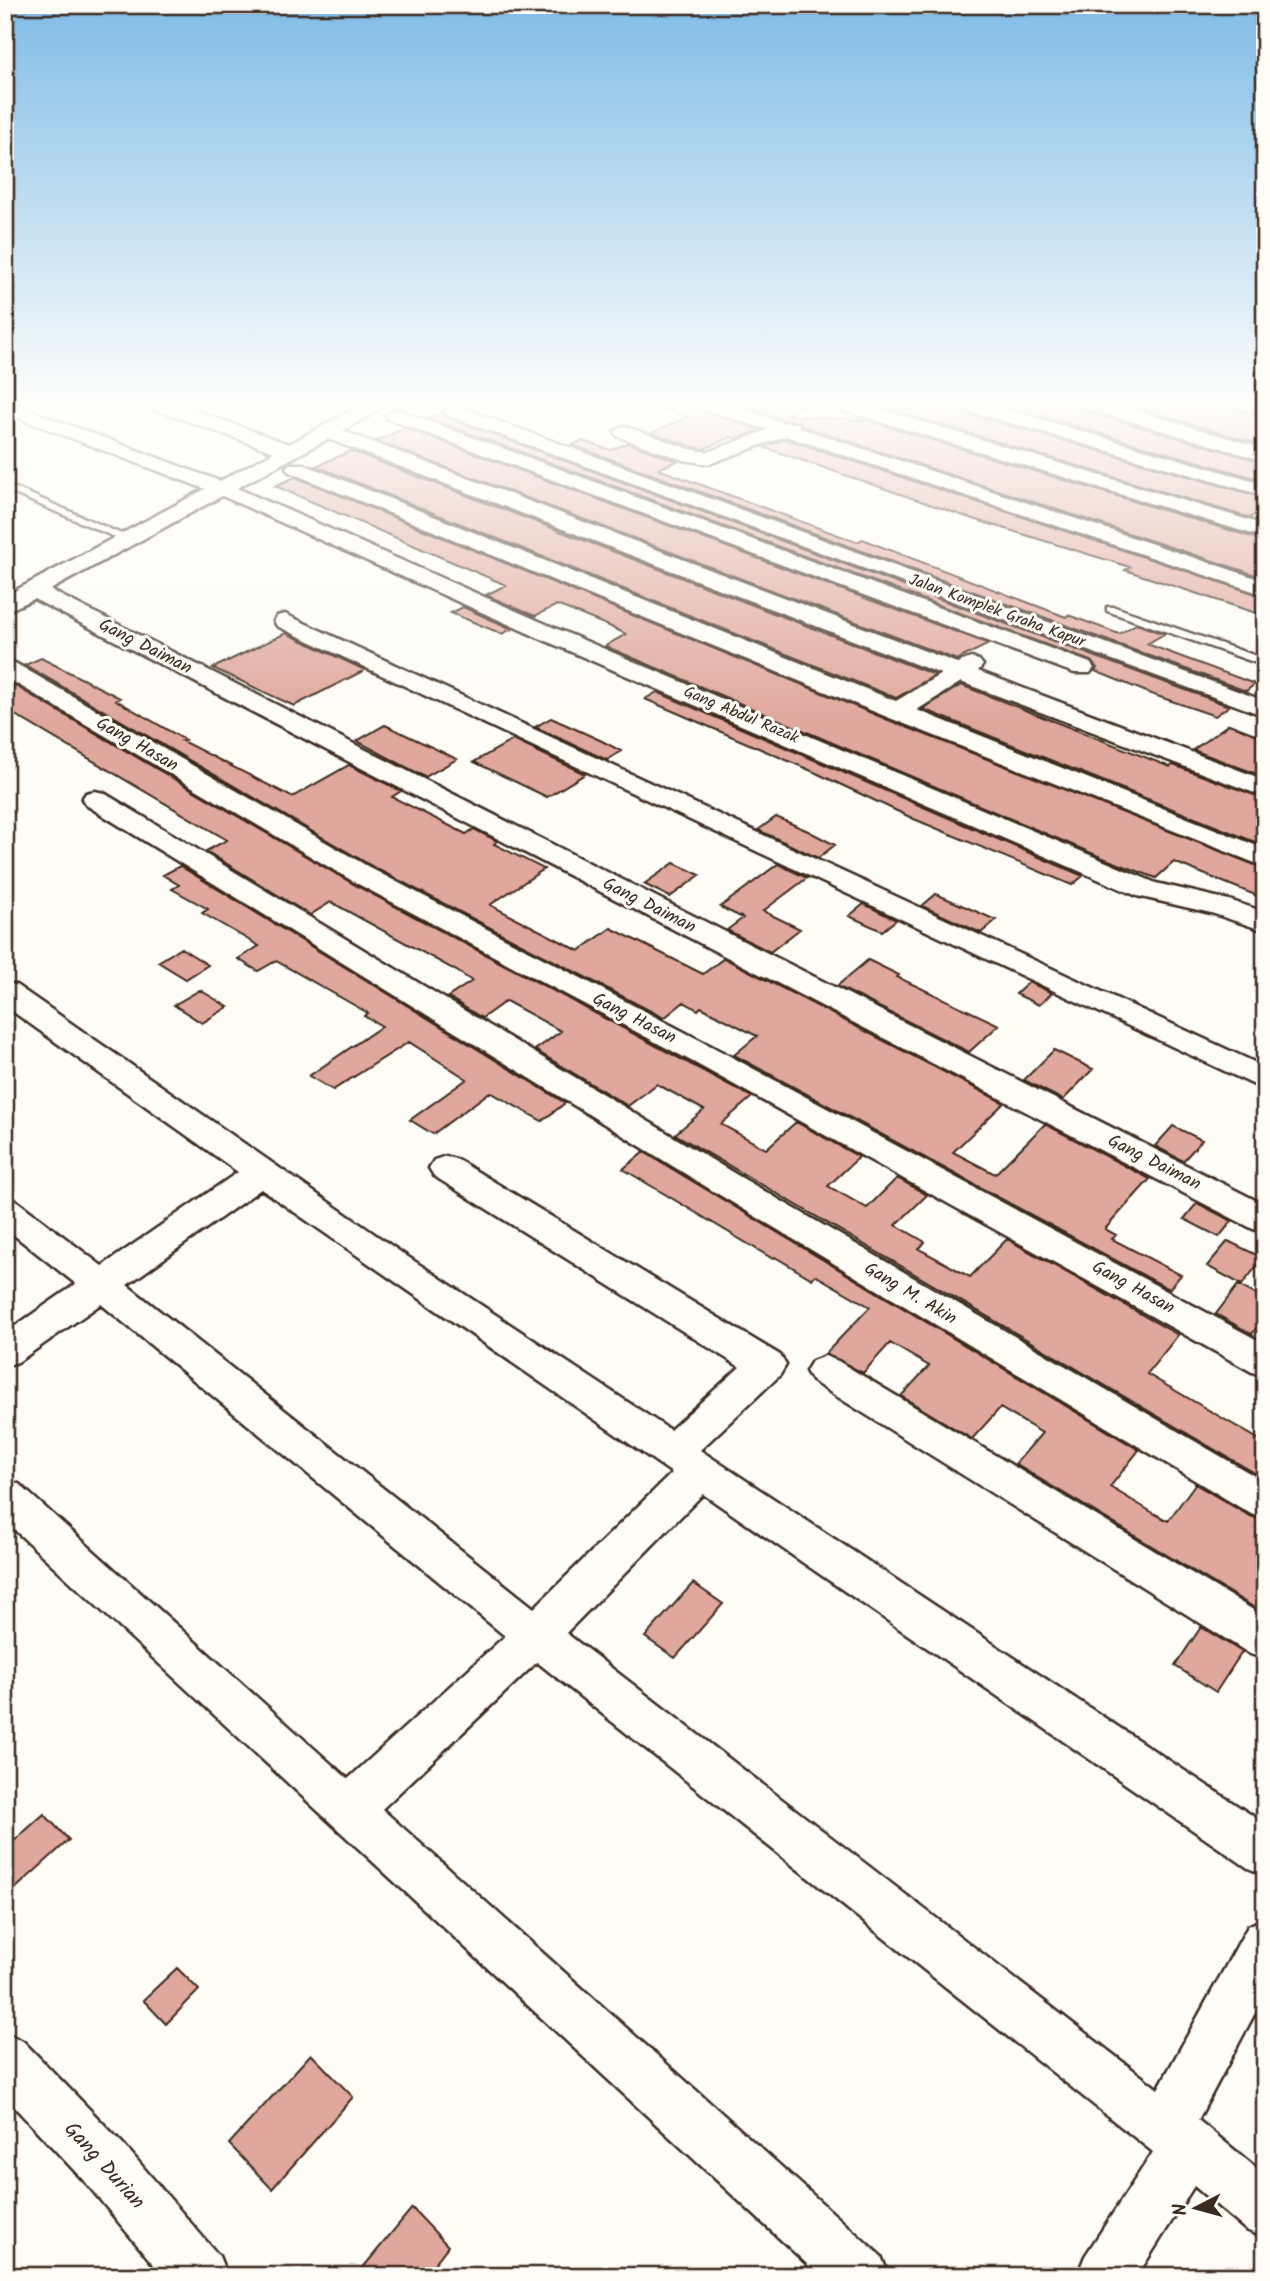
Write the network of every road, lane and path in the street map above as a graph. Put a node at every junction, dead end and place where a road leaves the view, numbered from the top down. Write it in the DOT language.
graph roads {
  1 [pos="54,507"];
  2 [pos="188,507"];
  3 [pos="265,507"];
  4 [pos="400,507"];
  5 [pos="527,507"];
  6 [pos="652,507"];
  7 [pos="716,507"];
  8 [pos="1021,507"];
  9 [pos="1193,507"];
  10 [pos="552,517"];
  11 [pos="1262,528"];
  12 [pos="128,539"];
  13 [pos="488,547"];
  14 [pos="1265,588"];
  15 [pos="34,590"];
  16 [pos="5,606"];
  17 [pos="1111,609"];
  18 [pos="285,621"];
  19 [pos="1009,642"];
  20 [pos="1265,663"];
  21 [pos="7,668"];
  22 [pos="1082,668"];
  23 [pos="959,672"];
  24 [pos="1265,709"];
  25 [pos="896,712"];
  26 [pos="1265,789"];
  27 [pos="96,799"];
  28 [pos="1265,859"];
  29 [pos="1265,922"];
  30 [pos="5,992"];
  31 [pos="1265,1080"];
  32 [pos="446,1168"];
  33 [pos="261,1172"];
  34 [pos="5,1210"];
  35 [pos="1265,1220"];
  36 [pos="101,1284"];
  37 [pos="5,1352"];
  38 [pos="1265,1362"];
  39 [pos="825,1371"];
  40 [pos="686,1461"];
  41 [pos="5,1496"];
  42 [pos="1265,1502"];
  43 [pos="536,1635"];
  44 [pos="1265,1640"];
  45 [pos="348,1810"];
  46 [pos="1265,1852"];
  47 [pos="1265,1943"];
  48 [pos="5,2059"];
  49 [pos="1177,2138"];
  50 [pos="1265,2211"];
  51 [pos="199,2276"];
  52 [pos="861,2276"];
  53 [pos="1105,2276"];
  1 -- 12 [label="lane"];
  2 -- 12 [label="street"];
  3 -- 29 [label="street, Gang Abdul Razak"];
  4 -- 13 [label="street"];
  5 -- 10 [label="street"];
  6 -- 19 [label="street"];
  7 -- 24 [label="street, Jalan Komplek Graha Kapur"];
  8 -- 14 [label="street"];
  9 -- 11 [label="street"];
  10 -- 13 [label="street"];
  10 -- 23 [label="street"];
  12 -- 15 [label="street"];
  13 -- 25 [label="street"];
  15 -- 16 [label="street"];
  15 -- 35 [label="street, Gang Daiman"];
  17 -- 20 [label="lane"];
  18 -- 31 [label="street"];
  19 -- 22 [label="street"];
  19 -- 23 [label="street"];
  21 -- 38 [label="street, Gang Hasan"];
  23 -- 25 [label="street"];
  23 -- 26 [label="street"];
  25 -- 28 [label="street"];
  27 -- 42 [label="street, Gang M. Akin"];
  30 -- 33 [label="street"];
  32 -- 40 [label="street"];
  33 -- 36 [label="street"];
  33 -- 40 [label="street"];
  34 -- 36 [label="street"];
  36 -- 37 [label="street"];
  36 -- 43 [label="street"];
  39 -- 44 [label="street"];
  40 -- 43 [label="street"];
  40 -- 46 [label="street"];
  41 -- 45 [label="street"];
  43 -- 45 [label="street"];
  43 -- 49 [label="street"];
  45 -- 52 [label="street"];
  47 -- 49 [label="street"];
  48 -- 51 [label="street, Gang Durian"];
  49 -- 50 [label="street"];
  49 -- 53 [label="street"];
}
